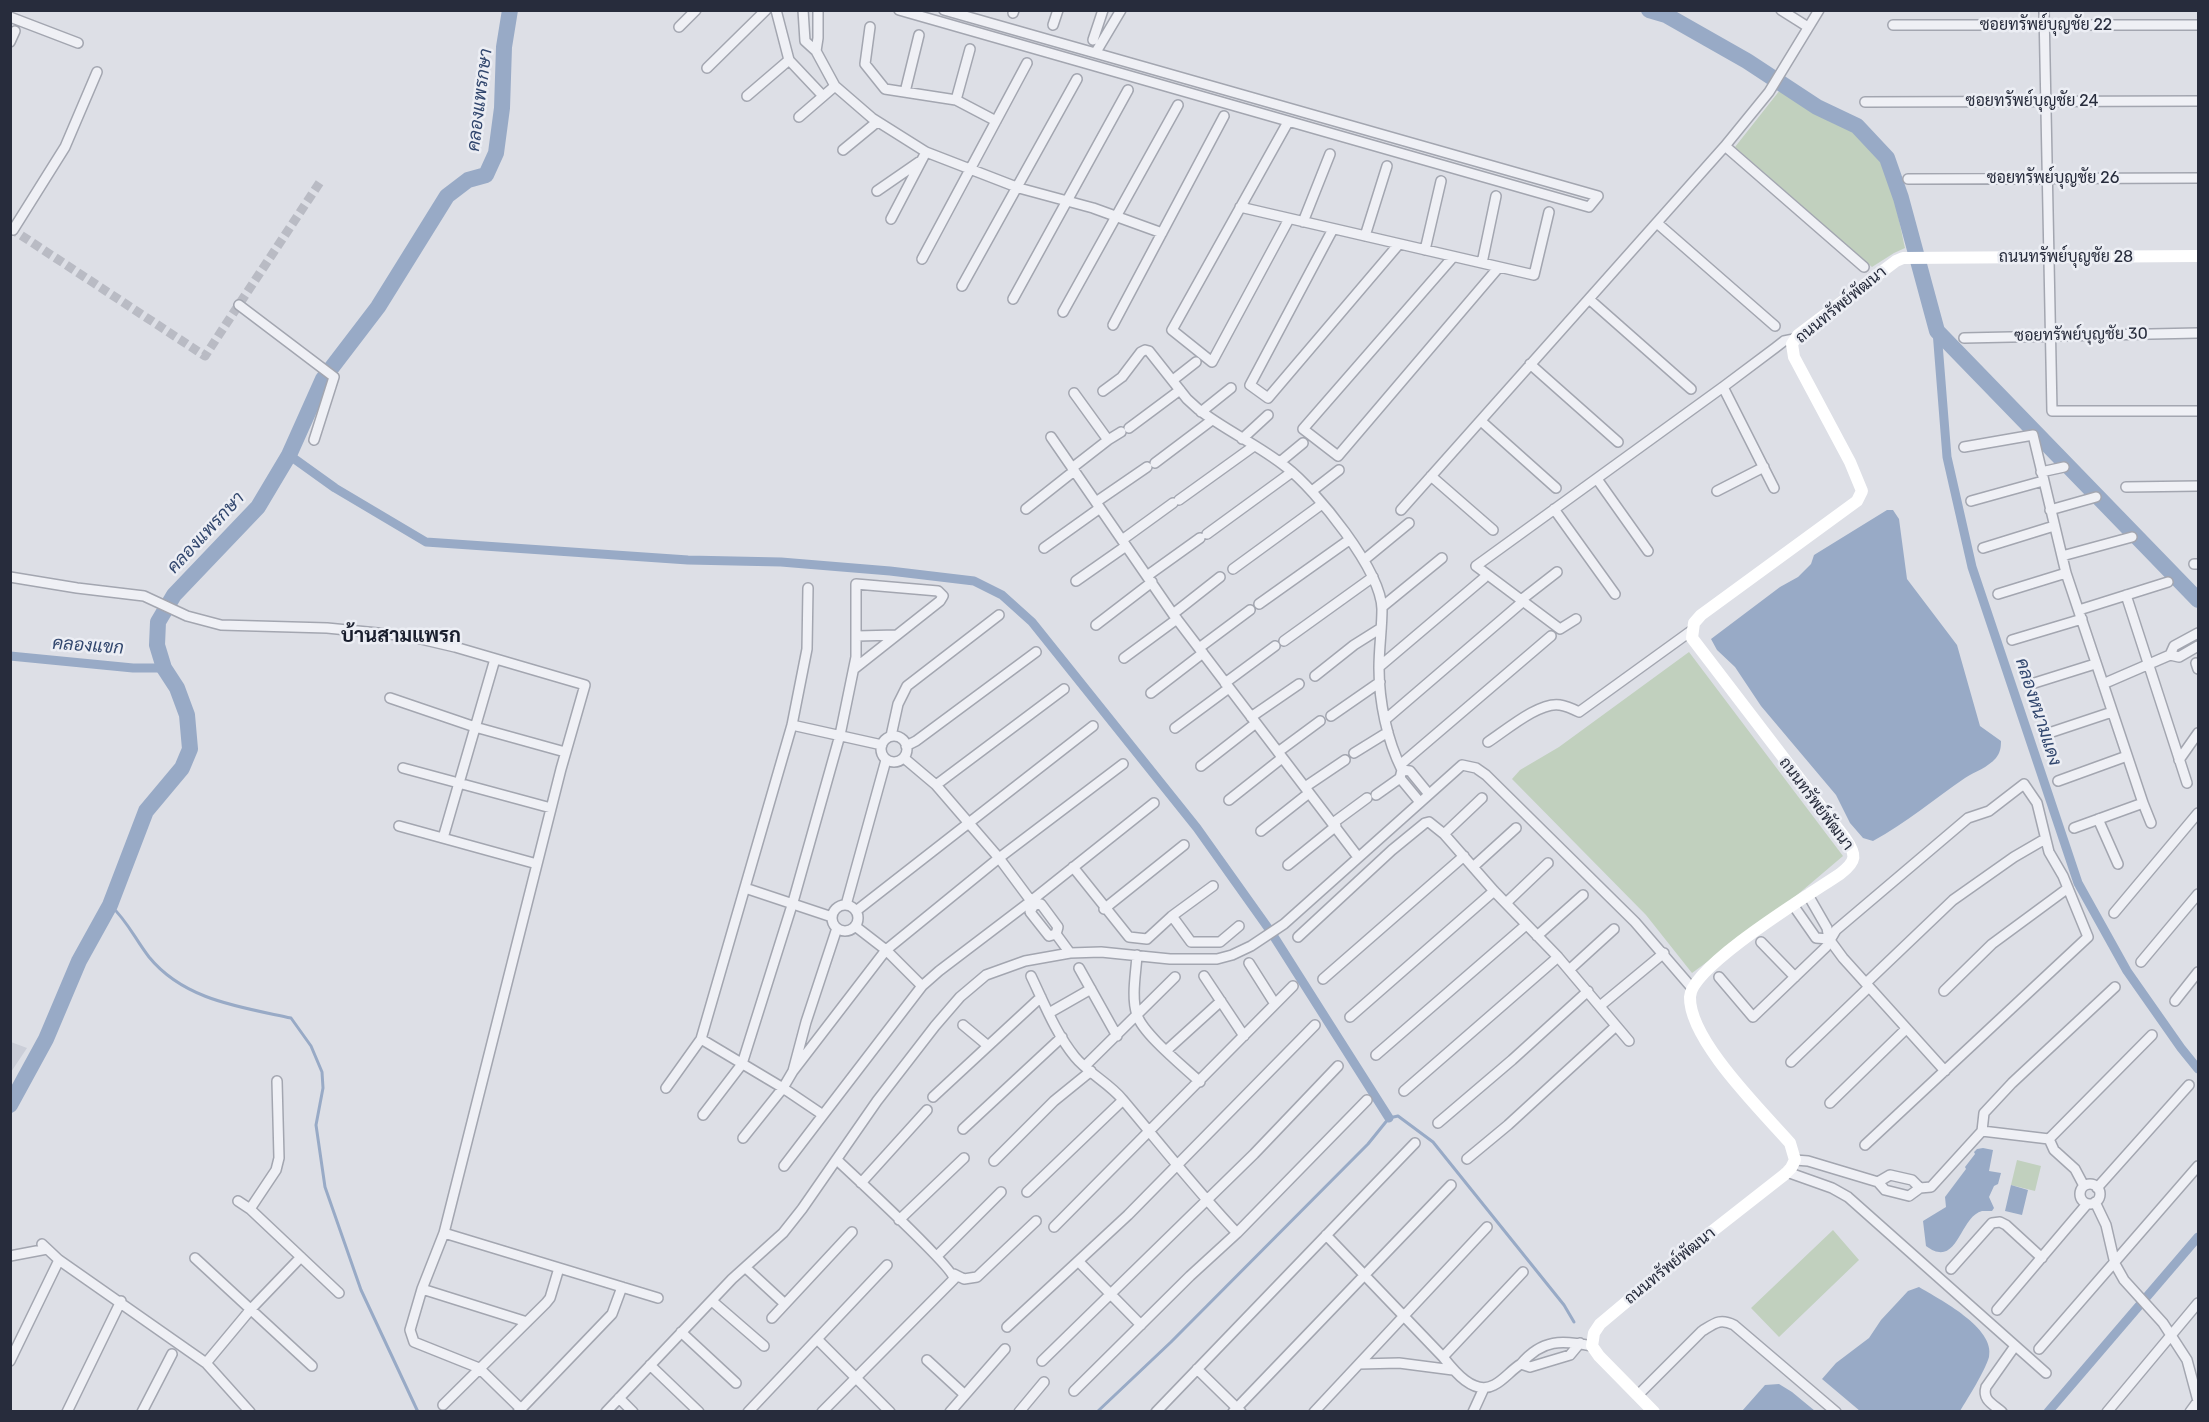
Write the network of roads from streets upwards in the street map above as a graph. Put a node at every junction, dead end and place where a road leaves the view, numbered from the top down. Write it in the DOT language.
graph roads {
  1 [pos="696,10"];
  2 [pos="766,10"];
  3 [pos="776,10"];
  4 [pos="803,10"];
  5 [pos="818,10"];
  6 [pos="899,10"];
  7 [pos="944,10"];
  8 [pos="1058,10"];
  9 [pos="1103,10"];
  10 [pos="1121,10"];
  11 [pos="1781,10"];
  12 [pos="1819,10"];
  13 [pos="2044,10"];
  14 [pos="10,17"];
  15 [pos="1053,25"];
  16 [pos="1893,25"];
  17 [pos="2199,25"];
  18 [pos="999,26"];
  19 [pos="2044,26"];
  20 [pos="679,27"];
  21 [pos="870,27"];
  22 [pos="1808,27"];
  23 [pos="15,31"];
  24 [pos="919,35"];
  25 [pos="996,38"];
  26 [pos="1093,40"];
  27 [pos="10,42"];
  28 [pos="78,43"];
  29 [pos="970,50"];
  30 [pos="816,51"];
  31 [pos="1096,52"];
  32 [pos="789,60"];
  33 [pos="1027,63"];
  34 [pos="707,68"];
  35 [pos="97,72"];
  36 [pos="1077,79"];
  37 [pos="835,86"];
  38 [pos="1128,90"];
  39 [pos="905,92"];
  40 [pos="747,96"];
  41 [pos="823,96"];
  42 [pos="956,100"];
  43 [pos="2046,100"];
  44 [pos="2199,100"];
  45 [pos="1865,102"];
  46 [pos="1178,105"];
  47 [pos="1224,116"];
  48 [pos="799,117"];
  49 [pos="996,121"];
  50 [pos="877,122"];
  51 [pos="1288,122"];
  52 [pos="1725,146"];
  53 [pos="843,150"];
  54 [pos="1330,154"];
  55 [pos="923,156"];
  56 [pos="1387,166"];
  57 [pos="970,169"];
  58 [pos="2047,177"];
  59 [pos="2199,178"];
  60 [pos="1908,179"];
  61 [pos="1441,181"];
  62 [pos="1017,187"];
  63 [pos="877,191"];
  64 [pos="1496,196"];
  65 [pos="1067,201"];
  66 [pos="1240,207"];
  67 [pos="1549,212"];
  68 [pos="1116,217"];
  69 [pos="891,219"];
  70 [pos="1289,219"];
  71 [pos="1303,222"];
  72 [pos="1657,223"];
  73 [pos="1333,229"];
  74 [pos="13,230"];
  75 [pos="1162,233"];
  76 [pos="1365,236"];
  77 [pos="1399,244"];
  78 [pos="1425,250"];
  79 [pos="2199,256"];
  80 [pos="1454,257"];
  81 [pos="2048,257"];
  82 [pos="1904,258"];
  83 [pos="922,260"];
  84 [pos="1482,263"];
  85 [pos="1499,267"];
  86 [pos="1864,267"];
  87 [pos="962,286"];
  88 [pos="1013,298"];
  89 [pos="1588,299"];
  90 [pos="239,305"];
  91 [pos="1063,312"];
  92 [pos="1113,325"];
  93 [pos="1775,326"];
  94 [pos="2199,333"];
  95 [pos="2050,335"];
  96 [pos="1965,338"];
  97 [pos="1794,339"];
  98 [pos="1196,362"];
  99 [pos="1530,364"];
  100 [pos="1173,380"];
  101 [pos="1723,387"];
  102 [pos="1231,388"];
  103 [pos="1691,389"];
  104 [pos="1180,390"];
  105 [pos="1103,391"];
  106 [pos="1074,393"];
  107 [pos="2199,411"];
  108 [pos="1201,412"];
  109 [pos="1268,415"];
  110 [pos="1212,420"];
  111 [pos="1481,420"];
  112 [pos="1051,437"];
  113 [pos="1242,439"];
  114 [pos="314,440"];
  115 [pos="1108,440"];
  116 [pos="1618,441"];
  117 [pos="1303,443"];
  118 [pos="1254,446"];
  119 [pos="1964,447"];
  120 [pos="1280,462"];
  121 [pos="1764,467"];
  122 [pos="2064,467"];
  123 [pos="1073,470"];
  124 [pos="1339,470"];
  125 [pos="1292,472"];
  126 [pos="1431,476"];
  127 [pos="2042,477"];
  128 [pos="1597,479"];
  129 [pos="2199,486"];
  130 [pos="2126,487"];
  131 [pos="1556,488"];
  132 [pos="1774,488"];
  133 [pos="1312,491"];
  134 [pos="1717,491"];
  135 [pos="2096,497"];
  136 [pos="1971,501"];
  137 [pos="1322,504"];
  138 [pos="1098,505"];
  139 [pos="1026,509"];
  140 [pos="1554,509"];
  141 [pos="1401,510"];
  142 [pos="2050,510"];
  143 [pos="1409,523"];
  144 [pos="2054,526"];
  145 [pos="1493,530"];
  146 [pos="2132,537"];
  147 [pos="1349,540"];
  148 [pos="1124,543"];
  149 [pos="1044,548"];
  150 [pos="1983,548"];
  151 [pos="1648,550"];
  152 [pos="2062,556"];
  153 [pos="1442,558"];
  154 [pos="1364,560"];
  155 [pos="1233,569"];
  156 [pos="1557,572"];
  157 [pos="2066,573"];
  158 [pos="1220,577"];
  159 [pos="1373,577"];
  160 [pos="10,578"];
  161 [pos="1484,578"];
  162 [pos="1150,579"];
  163 [pos="1076,581"];
  164 [pos="2168,582"];
  165 [pos="808,588"];
  166 [pos="1615,594"];
  167 [pos="1998,594"];
  168 [pos="2126,595"];
  169 [pos="1520,602"];
  170 [pos="1259,604"];
  171 [pos="1382,607"];
  172 [pos="1250,610"];
  173 [pos="2080,614"];
  174 [pos="999,615"];
  175 [pos="1175,616"];
  176 [pos="1576,619"];
  177 [pos="1096,625"];
  178 [pos="1381,628"];
  179 [pos="1691,630"];
  180 [pos="2199,633"];
  181 [pos="897,635"];
  182 [pos="857,636"];
  183 [pos="1551,636"];
  184 [pos="2012,640"];
  185 [pos="1284,641"];
  186 [pos="2199,645"];
  187 [pos="1275,646"];
  188 [pos="1201,650"];
  189 [pos="1036,652"];
  190 [pos="2170,655"];
  191 [pos="1124,658"];
  192 [pos="495,659"];
  193 [pos="2095,664"];
  194 [pos="2148,665"];
  195 [pos="1379,667"];
  196 [pos="854,669"];
  197 [pos="1315,676"];
  198 [pos="1380,682"];
  199 [pos="1299,684"];
  200 [pos="2103,684"];
  201 [pos="2028,685"];
  202 [pos="1227,686"];
  203 [pos="1064,689"];
  204 [pos="1151,693"];
  205 [pos="390,698"];
  206 [pos="2112,712"];
  207 [pos="1331,716"];
  208 [pos="1386,719"];
  209 [pos="1254,720"];
  210 [pos="1320,721"];
  211 [pos="792,725"];
  212 [pos="1093,726"];
  213 [pos="475,727"];
  214 [pos="1174,728"];
  215 [pos="1388,732"];
  216 [pos="2199,733"];
  217 [pos="2046,734"];
  218 [pos="840,735"];
  219 [pos="891,736"];
  220 [pos="1488,742"];
  221 [pos="882,745"];
  222 [pos="906,746"];
  223 [pos="565,752"];
  224 [pos="1354,753"];
  225 [pos="1280,755"];
  226 [pos="2127,756"];
  227 [pos="904,758"];
  228 [pos="886,760"];
  229 [pos="1345,760"];
  230 [pos="2180,760"];
  231 [pos="1123,764"];
  232 [pos="1201,766"];
  233 [pos="403,768"];
  234 [pos="1401,771"];
  235 [pos="2058,781"];
  236 [pos="2187,783"];
  237 [pos="459,784"];
  238 [pos="936,785"];
  239 [pos="1307,790"];
  240 [pos="1428,793"];
  241 [pos="1482,798"];
  242 [pos="1229,800"];
  243 [pos="1419,801"];
  244 [pos="1154,803"];
  245 [pos="2143,803"];
  246 [pos="551,808"];
  247 [pos="2199,813"];
  248 [pos="2098,819"];
  249 [pos="970,823"];
  250 [pos="2151,823"];
  251 [pos="1334,825"];
  252 [pos="399,826"];
  253 [pos="1516,828"];
  254 [pos="2074,828"];
  255 [pos="1261,831"];
  256 [pos="1444,834"];
  257 [pos="443,838"];
  258 [pos="2045,839"];
  259 [pos="1184,845"];
  260 [pos="1464,856"];
  261 [pos="1358,857"];
  262 [pos="999,858"];
  263 [pos="1548,863"];
  264 [pos="537,864"];
  265 [pos="2118,864"];
  266 [pos="1288,865"];
  267 [pos="1073,867"];
  268 [pos="1473,867"];
  269 [pos="1213,886"];
  270 [pos="745,888"];
  271 [pos="2068,888"];
  272 [pos="1494,891"];
  273 [pos="2199,894"];
  274 [pos="1583,895"];
  275 [pos="1808,895"];
  276 [pos="793,903"];
  277 [pos="1032,903"];
  278 [pos="1506,903"];
  279 [pos="846,905"];
  280 [pos="1793,905"];
  281 [pos="1104,909"];
  282 [pos="856,911"];
  283 [pos="2115,913"];
  284 [pos="1172,916"];
  285 [pos="832,917"];
  286 [pos="1526,925"];
  287 [pos="855,926"];
  288 [pos="1239,926"];
  289 [pos="837,928"];
  290 [pos="1614,928"];
  291 [pos="1537,936"];
  292 [pos="1299,937"];
  293 [pos="1829,939"];
  294 [pos="1761,942"];
  295 [pos="886,950"];
  296 [pos="1070,953"];
  297 [pos="1664,953"];
  298 [pos="1137,955"];
  299 [pos="1558,957"];
  300 [pos="2141,962"];
  301 [pos="1249,963"];
  302 [pos="1079,968"];
  303 [pos="1569,970"];
  304 [pos="2199,972"];
  305 [pos="1031,976"];
  306 [pos="1204,976"];
  307 [pos="1174,977"];
  308 [pos="1719,977"];
  309 [pos="1795,977"];
  310 [pos="1323,979"];
  311 [pos="1867,985"];
  312 [pos="922,986"];
  313 [pos="1293,986"];
  314 [pos="2115,987"];
  315 [pos="1692,988"];
  316 [pos="1091,989"];
  317 [pos="1588,991"];
  318 [pos="1944,991"];
  319 [pos="1041,997"];
  320 [pos="1221,1001"];
  321 [pos="2175,1001"];
  322 [pos="1275,1004"];
  323 [pos="1600,1006"];
  324 [pos="1049,1012"];
  325 [pos="1137,1015"];
  326 [pos="1350,1017"];
  327 [pos="806,1022"];
  328 [pos="963,1025"];
  329 [pos="1315,1025"];
  330 [pos="1616,1026"];
  331 [pos="1906,1029"];
  332 [pos="822,1034"];
  333 [pos="2152,1035"];
  334 [pos="1117,1036"];
  335 [pos="1244,1036"];
  336 [pos="1062,1037"];
  337 [pos="700,1039"];
  338 [pos="1629,1041"];
  339 [pos="987,1045"];
  340 [pos="1167,1050"];
  341 [pos="1376,1055"];
  342 [pos="1791,1062"];
  343 [pos="742,1064"];
  344 [pos="1338,1066"];
  345 [pos="1088,1069"];
  346 [pos="793,1071"];
  347 [pos="1945,1071"];
  348 [pos="277,1081"];
  349 [pos="1200,1082"];
  350 [pos="2189,1085"];
  351 [pos="666,1088"];
  352 [pos="783,1088"];
  353 [pos="1404,1091"];
  354 [pos="933,1097"];
  355 [pos="1123,1100"];
  356 [pos="1367,1100"];
  357 [pos="1830,1103"];
  358 [pos="927,1110"];
  359 [pos="703,1115"];
  360 [pos="823,1116"];
  361 [pos="1438,1123"];
  362 [pos="963,1130"];
  363 [pos="1982,1131"];
  364 [pos="1149,1134"];
  365 [pos="743,1138"];
  366 [pos="2049,1139"];
  367 [pos="1415,1143"];
  368 [pos="1865,1145"];
  369 [pos="964,1158"];
  370 [pos="1467,1158"];
  371 [pos="837,1160"];
  372 [pos="1795,1160"];
  373 [pos="994,1161"];
  374 [pos="784,1166"];
  375 [pos="2199,1166"];
  376 [pos="1177,1167"];
  377 [pos="1787,1172"];
  378 [pos="1878,1182"];
  379 [pos="861,1183"];
  380 [pos="1451,1185"];
  381 [pos="2085,1186"];
  382 [pos="1920,1188"];
  383 [pos="2097,1188"];
  384 [pos="1001,1192"];
  385 [pos="1027,1192"];
  386 [pos="238,1200"];
  387 [pos="1206,1200"];
  388 [pos="2091,1203"];
  389 [pos="250,1209"];
  390 [pos="899,1221"];
  391 [pos="1036,1221"];
  392 [pos="1054,1227"];
  393 [pos="1487,1227"];
  394 [pos="852,1232"];
  395 [pos="444,1233"];
  396 [pos="1237,1233"];
  397 [pos="1326,1235"];
  398 [pos="10,1256"];
  399 [pos="937,1256"];
  400 [pos="301,1257"];
  401 [pos="195,1258"];
  402 [pos="2042,1258"];
  403 [pos="60,1260"];
  404 [pos="1079,1262"];
  405 [pos="2115,1264"];
  406 [pos="887,1265"];
  407 [pos="559,1268"];
  408 [pos="746,1268"];
  409 [pos="1951,1269"];
  410 [pos="1523,1272"];
  411 [pos="954,1274"];
  412 [pos="1365,1275"];
  413 [pos="622,1287"];
  414 [pos="422,1289"];
  415 [pos="339,1293"];
  416 [pos="1111,1294"];
  417 [pos="658,1298"];
  418 [pos="121,1301"];
  419 [pos="712,1301"];
  420 [pos="786,1304"];
  421 [pos="2199,1304"];
  422 [pos="251,1309"];
  423 [pos="1997,1310"];
  424 [pos="1404,1316"];
  425 [pos="772,1318"];
  426 [pos="527,1322"];
  427 [pos="1141,1325"];
  428 [pos="1007,1327"];
  429 [pos="681,1332"];
  430 [pos="2171,1336"];
  431 [pos="817,1339"];
  432 [pos="1586,1345"];
  433 [pos="764,1346"];
  434 [pos="2015,1346"];
  435 [pos="1005,1349"];
  436 [pos="2039,1349"];
  437 [pos="172,1354"];
  438 [pos="1443,1357"];
  439 [pos="927,1360"];
  440 [pos="10,1361"];
  441 [pos="1042,1361"];
  442 [pos="206,1363"];
  443 [pos="1359,1364"];
  444 [pos="1521,1364"];
  445 [pos="650,1365"];
  446 [pos="312,1366"];
  447 [pos="479,1368"];
  448 [pos="1197,1369"];
  449 [pos="1453,1370"];
  450 [pos="2046,1373"];
  451 [pos="856,1378"];
  452 [pos="1044,1382"];
  453 [pos="736,1383"];
  454 [pos="1484,1389"];
  455 [pos="1074,1391"];
  456 [pos="964,1395"];
  457 [pos="1638,1395"];
  458 [pos="619,1398"];
  459 [pos="2198,1401"];
  460 [pos="443,1405"];
  461 [pos="520,1410"];
  462 [pos="1237,1410"];
  463 [pos="890,1411"];
  464 [pos="67,1412"];
  465 [pos="142,1412"];
  466 [pos="250,1412"];
  467 [pos="606,1412"];
  468 [pos="633,1412"];
  469 [pos="699,1412"];
  470 [pos="748,1412"];
  471 [pos="822,1412"];
  472 [pos="950,1412"];
  473 [pos="1019,1412"];
  474 [pos="1156,1412"];
  475 [pos="1314,1412"];
  476 [pos="1473,1412"];
  477 [pos="1654,1412"];
  478 [pos="1836,1412"];
  479 [pos="2002,1412"];
  480 [pos="2107,1412"];
  481 [pos="2190,1412"];
  1 -- 20 [label="street"];
  2 -- 34 [label="street"];
  3 -- 32 [label="street"];
  4 -- 30 [label="street"];
  5 -- 30 [label="street"];
  6 -- 25 [label="street"];
  7 -- 18 [label="street"];
  8 -- 15 [label="street"];
  9 -- 26 [label="street"];
  10 -- 31 [label="street"];
  11 -- 22 [label="street"];
  12 -- 22 [label="street"];
  13 -- 19 [label="street"];
  14 -- 28 [label="street"];
  16 -- 19 [label="street, ซอยทรัพย์บุญชัย 22"];
  17 -- 19 [label="street, ซอยทรัพย์บุญชัย 22"];
  18 -- 25 [label="street"];
  18 -- 31 [label="street"];
  19 -- 43 [label="street"];
  21 -- 39 [label="street"];
  22 -- 52 [label="street"];
  23 -- 27 [label="street"];
  24 -- 39 [label="street"];
  25 -- 51 [label="street"];
  29 -- 42 [label="street"];
  30 -- 37 [label="street"];
  31 -- 51 [label="street"];
  32 -- 40 [label="street"];
  32 -- 41 [label="street"];
  33 -- 49 [label="street"];
  35 -- 74 [label="street"];
  36 -- 62 [label="street"];
  37 -- 41 [label="street"];
  37 -- 50 [label="street"];
  38 -- 65 [label="street"];
  39 -- 42 [label="street"];
  41 -- 48 [label="street"];
  42 -- 49 [label="street"];
  43 -- 44 [label="street, ซอยทรัพย์บุญชัย 24"];
  43 -- 45 [label="street, ซอยทรัพย์บุญชัย 24"];
  43 -- 58 [label="street"];
  46 -- 68 [label="street"];
  47 -- 75 [label="street"];
  49 -- 57 [label="street"];
  50 -- 53 [label="street"];
  50 -- 55 [label="street"];
  51 -- 66 [label="street"];
  52 -- 72 [label="street"];
  52 -- 86 [label="street"];
  54 -- 71 [label="street"];
  55 -- 57 [label="street"];
  55 -- 63 [label="street"];
  55 -- 69 [label="street"];
  56 -- 76 [label="street"];
  57 -- 62 [label="street"];
  57 -- 83 [label="street"];
  58 -- 59 [label="street, ซอยทรัพย์บุญชัย 26"];
  58 -- 60 [label="street, ซอยทรัพย์บุญชัย 26"];
  58 -- 81 [label="street"];
  61 -- 78 [label="street"];
  62 -- 65 [label="street"];
  62 -- 87 [label="street"];
  64 -- 84 [label="street"];
  65 -- 68 [label="street"];
  65 -- 88 [label="street"];
  66 -- 70 [label="street"];
  66 -- 70 [label="street"];
  67 -- 85 [label="street"];
  68 -- 75 [label="street"];
  68 -- 91 [label="street"];
  70 -- 71 [label="street"];
  71 -- 73 [label="street"];
  72 -- 89 [label="street"];
  72 -- 93 [label="street"];
  73 -- 76 [label="street"];
  73 -- 77 [label="street"];
  75 -- 92 [label="street"];
  76 -- 77 [label="street"];
  77 -- 78 [label="street"];
  78 -- 80 [label="street"];
  79 -- 81 [label="street, ถนนทรัพย์บุญชัย 28"];
  80 -- 84 [label="street"];
  80 -- 85 [label="street"];
  81 -- 82 [label="street, ถนนทรัพย์บุญชัย 28"];
  81 -- 95 [label="street"];
  82 -- 97 [label="street, ถนนทรัพย์พัฒนา"];
  84 -- 85 [label="street"];
  89 -- 99 [label="street"];
  89 -- 103 [label="street"];
  90 -- 114 [label="street"];
  94 -- 95 [label="street, ซอยทรัพย์บุญชัย 30"];
  95 -- 96 [label="street, ซอยทรัพย์บุญชัย 30"];
  95 -- 107 [label="street"];
  97 -- 101 [label="street"];
  97 -- 179 [label="street, ถนนทรัพย์พัฒนา"];
  98 -- 100 [label="street"];
  99 -- 111 [label="street"];
  99 -- 116 [label="street"];
  100 -- 104 [label="street"];
  100 -- 105 [label="street"];
  101 -- 121 [label="street"];
  101 -- 128 [label="street"];
  102 -- 108 [label="street"];
  104 -- 108 [label="street"];
  104 -- 115 [label="street"];
  106 -- 115 [label="street"];
  108 -- 110 [label="street"];
  109 -- 113 [label="street"];
  110 -- 113 [label="street"];
  110 -- 138 [label="street"];
  111 -- 126 [label="street"];
  111 -- 131 [label="street"];
  112 -- 123 [label="street"];
  113 -- 118 [label="street"];
  115 -- 123 [label="street"];
  117 -- 120 [label="street"];
  118 -- 120 [label="street"];
  118 -- 148 [label="street"];
  119 -- 127 [label="street"];
  120 -- 125 [label="street"];
  121 -- 132 [label="street"];
  121 -- 134 [label="street"];
  122 -- 127 [label="street"];
  123 -- 138 [label="street"];
  123 -- 139 [label="street"];
  124 -- 133 [label="street"];
  125 -- 133 [label="street"];
  125 -- 162 [label="street"];
  126 -- 141 [label="street"];
  126 -- 145 [label="street"];
  127 -- 136 [label="street"];
  127 -- 142 [label="street"];
  128 -- 140 [label="street"];
  128 -- 151 [label="street"];
  129 -- 130 [label="street"];
  133 -- 137 [label="street"];
  135 -- 142 [label="street"];
  137 -- 147 [label="street"];
  137 -- 155 [label="street"];
  138 -- 148 [label="street"];
  138 -- 149 [label="street"];
  140 -- 166 [label="street"];
  140 -- 169 [label="street"];
  142 -- 144 [label="street"];
  143 -- 154 [label="street"];
  144 -- 150 [label="street"];
  144 -- 152 [label="street"];
  146 -- 152 [label="street"];
  147 -- 154 [label="street"];
  147 -- 170 [label="street"];
  148 -- 162 [label="street"];
  148 -- 163 [label="street"];
  152 -- 157 [label="street"];
  153 -- 171 [label="street"];
  154 -- 159 [label="street"];
  156 -- 169 [label="street"];
  157 -- 167 [label="street"];
  157 -- 173 [label="street"];
  158 -- 175 [label="street"];
  159 -- 171 [label="street"];
  159 -- 185 [label="street"];
  160 -- 192 [label="street"];
  161 -- 195 [label="street"];
  162 -- 175 [label="street"];
  162 -- 177 [label="street"];
  164 -- 168 [label="street"];
  165 -- 211 [label="street"];
  168 -- 173 [label="street"];
  168 -- 194 [label="street"];
  169 -- 176 [label="street"];
  169 -- 208 [label="street"];
  171 -- 178 [label="street"];
  172 -- 188 [label="street"];
  173 -- 184 [label="street"];
  173 -- 193 [label="street"];
  174 -- 219 [label="street"];
  175 -- 188 [label="street"];
  175 -- 191 [label="street"];
  178 -- 195 [label="street"];
  178 -- 197 [label="street"];
  179 -- 220 [label="street"];
  179 -- 275 [label="street, ถนนทรัพย์พัฒนา"];
  180 -- 190 [label="street"];
  181 -- 182 [label="street"];
  181 -- 182 [label="street"];
  181 -- 196 [label="street"];
  182 -- 196 [label="street"];
  183 -- 234 [label="street"];
  186 -- 190 [label="street"];
  187 -- 202 [label="street"];
  188 -- 202 [label="street"];
  188 -- 204 [label="street"];
  189 -- 222 [label="street"];
  190 -- 194 [label="street"];
  192 -- 213 [label="street"];
  192 -- 223 [label="street"];
  193 -- 200 [label="street"];
  193 -- 201 [label="street"];
  194 -- 200 [label="street"];
  194 -- 230 [label="street"];
  195 -- 198 [label="street"];
  196 -- 218 [label="street"];
  198 -- 207 [label="street"];
  198 -- 208 [label="street"];
  199 -- 209 [label="street"];
  200 -- 206 [label="street"];
  202 -- 209 [label="street"];
  202 -- 214 [label="street"];
  203 -- 238 [label="street"];
  205 -- 213 [label="street"];
  206 -- 217 [label="street"];
  206 -- 226 [label="street"];
  208 -- 215 [label="street"];
  209 -- 225 [label="street"];
  209 -- 232 [label="street"];
  210 -- 225 [label="street"];
  211 -- 218 [label="street"];
  211 -- 270 [label="street"];
  212 -- 249 [label="street"];
  213 -- 223 [label="street"];
  213 -- 237 [label="street"];
  215 -- 224 [label="street"];
  215 -- 234 [label="street"];
  216 -- 230 [label="street"];
  218 -- 221 [label="street"];
  218 -- 276 [label="street"];
  219 -- 221 [label="street"];
  219 -- 222 [label="street"];
  221 -- 228 [label="street"];
  222 -- 227 [label="street"];
  223 -- 246 [label="street"];
  225 -- 239 [label="street"];
  225 -- 242 [label="street"];
  226 -- 235 [label="street"];
  226 -- 245 [label="street"];
  227 -- 228 [label="street"];
  227 -- 238 [label="street"];
  228 -- 279 [label="street"];
  229 -- 239 [label="street"];
  230 -- 236 [label="street"];
  231 -- 262 [label="street"];
  233 -- 237 [label="street"];
  234 -- 240 [label="street"];
  234 -- 243 [label="street"];
  234 -- 251 [label="street"];
  237 -- 246 [label="street"];
  237 -- 257 [label="street"];
  238 -- 249 [label="street"];
  239 -- 251 [label="street"];
  239 -- 255 [label="street"];
  240 -- 243 [label="street"];
  240 -- 297 [label="street"];
  241 -- 256 [label="street"];
  243 -- 261 [label="street"];
  244 -- 267 [label="street"];
  245 -- 248 [label="street"];
  245 -- 250 [label="street"];
  246 -- 264 [label="street"];
  247 -- 283 [label="street"];
  248 -- 254 [label="street"];
  248 -- 265 [label="street"];
  249 -- 262 [label="street"];
  249 -- 282 [label="street"];
  251 -- 261 [label="street"];
  251 -- 266 [label="street"];
  252 -- 257 [label="street"];
  253 -- 268 [label="street"];
  256 -- 260 [label="street"];
  256 -- 292 [label="street"];
  257 -- 264 [label="street"];
  258 -- 271 [label="street"];
  258 -- 293 [label="street"];
  258 -- 311 [label="street"];
  259 -- 281 [label="street"];
  260 -- 268 [label="street"];
  260 -- 310 [label="street"];
  261 -- 298 [label="street"];
  262 -- 277 [label="street"];
  262 -- 295 [label="street"];
  263 -- 278 [label="street"];
  264 -- 395 [label="street"];
  267 -- 277 [label="street"];
  267 -- 281 [label="street"];
  268 -- 272 [label="street"];
  269 -- 284 [label="street"];
  270 -- 276 [label="street"];
  270 -- 337 [label="street"];
  271 -- 318 [label="street"];
  271 -- 347 [label="street"];
  272 -- 278 [label="street"];
  272 -- 326 [label="street"];
  273 -- 300 [label="street"];
  274 -- 291 [label="street"];
  275 -- 280 [label="street, ถนนทรัพย์พัฒนา"];
  275 -- 293 [label="street"];
  276 -- 285 [label="street"];
  276 -- 343 [label="street"];
  277 -- 296 [label="street"];
  277 -- 312 [label="street"];
  278 -- 286 [label="street"];
  279 -- 282 [label="street"];
  279 -- 285 [label="street"];
  280 -- 293 [label="street"];
  280 -- 315 [label="street, ถนนทรัพย์พัฒนา"];
  281 -- 284 [label="street"];
  282 -- 287 [label="street"];
  284 -- 288 [label="street"];
  285 -- 289 [label="street"];
  286 -- 291 [label="street"];
  286 -- 341 [label="street"];
  287 -- 289 [label="street"];
  287 -- 295 [label="street"];
  289 -- 327 [label="street"];
  290 -- 303 [label="street"];
  291 -- 299 [label="street"];
  293 -- 309 [label="street"];
  293 -- 311 [label="street"];
  294 -- 309 [label="street"];
  295 -- 312 [label="street"];
  295 -- 332 [label="street"];
  296 -- 298 [label="street"];
  296 -- 371 [label="street"];
  297 -- 315 [label="street"];
  297 -- 323 [label="street"];
  298 -- 325 [label="street"];
  299 -- 303 [label="street"];
  299 -- 353 [label="street"];
  301 -- 322 [label="street"];
  302 -- 316 [label="street"];
  303 -- 317 [label="street"];
  304 -- 321 [label="street"];
  305 -- 319 [label="street"];
  306 -- 320 [label="street"];
  307 -- 325 [label="street"];
  308 -- 309 [label="street"];
  311 -- 331 [label="street"];
  311 -- 342 [label="street"];
  312 -- 360 [label="street"];
  313 -- 322 [label="street"];
  314 -- 363 [label="street"];
  315 -- 372 [label="street"];
  316 -- 324 [label="street"];
  316 -- 334 [label="street"];
  317 -- 323 [label="street"];
  317 -- 361 [label="street"];
  319 -- 324 [label="street"];
  319 -- 339 [label="street"];
  320 -- 335 [label="street"];
  320 -- 340 [label="street"];
  322 -- 335 [label="street"];
  323 -- 330 [label="street"];
  324 -- 336 [label="street"];
  325 -- 334 [label="street"];
  325 -- 340 [label="street"];
  327 -- 332 [label="street"];
  327 -- 346 [label="street"];
  328 -- 339 [label="street"];
  329 -- 376 [label="street"];
  330 -- 338 [label="street"];
  330 -- 370 [label="street"];
  331 -- 347 [label="street"];
  331 -- 357 [label="street"];
  332 -- 346 [label="street"];
  333 -- 366 [label="street"];
  334 -- 345 [label="street"];
  335 -- 349 [label="street"];
  336 -- 345 [label="street"];
  336 -- 362 [label="street"];
  337 -- 343 [label="street"];
  337 -- 351 [label="street"];
  339 -- 354 [label="street"];
  340 -- 349 [label="street"];
  343 -- 352 [label="street"];
  343 -- 359 [label="street"];
  344 -- 387 [label="street"];
  345 -- 355 [label="street"];
  345 -- 373 [label="street"];
  346 -- 352 [label="street"];
  347 -- 368 [label="street"];
  348 -- 389 [label="street"];
  349 -- 364 [label="street"];
  350 -- 383 [label="street"];
  352 -- 360 [label="street"];
  352 -- 365 [label="street"];
  355 -- 364 [label="street"];
  355 -- 385 [label="street"];
  356 -- 396 [label="street"];
  358 -- 379 [label="street"];
  360 -- 374 [label="street"];
  363 -- 366 [label="street"];
  363 -- 382 [label="street"];
  364 -- 376 [label="street"];
  364 -- 392 [label="street"];
  366 -- 381 [label="street"];
  367 -- 397 [label="street"];
  369 -- 390 [label="street"];
  371 -- 379 [label="street"];
  371 -- 408 [label="street"];
  372 -- 377 [label="street, ถนนทรัพย์พัฒนา"];
  372 -- 378 [label="street"];
  375 -- 405 [label="street"];
  376 -- 387 [label="street"];
  376 -- 404 [label="street"];
  377 -- 432 [label="street, ถนนทรัพย์พัฒนา"];
  377 -- 434 [label="street"];
  378 -- 382 [label="street"];
  378 -- 382 [label="street"];
  379 -- 390 [label="street"];
  380 -- 412 [label="street"];
  381 -- 383 [label="street"];
  381 -- 388 [label="street"];
  383 -- 388 [label="street"];
  384 -- 399 [label="street"];
  386 -- 389 [label="street"];
  387 -- 396 [label="street"];
  387 -- 416 [label="street"];
  388 -- 402 [label="street"];
  388 -- 405 [label="street"];
  389 -- 400 [label="street"];
  390 -- 399 [label="street"];
  391 -- 411 [label="street"];
  393 -- 424 [label="street"];
  394 -- 420 [label="street"];
  395 -- 407 [label="street"];
  395 -- 414 [label="street"];
  396 -- 427 [label="street"];
  397 -- 412 [label="street"];
  397 -- 448 [label="street"];
  398 -- 403 [label="street"];
  399 -- 411 [label="street"];
  400 -- 415 [label="street"];
  400 -- 422 [label="street"];
  401 -- 422 [label="street"];
  402 -- 409 [label="street"];
  402 -- 423 [label="street"];
  403 -- 418 [label="street"];
  403 -- 440 [label="street"];
  404 -- 416 [label="street"];
  404 -- 428 [label="street"];
  405 -- 430 [label="street"];
  405 -- 436 [label="street"];
  406 -- 431 [label="street"];
  407 -- 413 [label="street"];
  407 -- 426 [label="street"];
  408 -- 419 [label="street"];
  408 -- 420 [label="street"];
  410 -- 438 [label="street"];
  411 -- 451 [label="street"];
  412 -- 424 [label="street"];
  412 -- 462 [label="street"];
  413 -- 417 [label="street"];
  413 -- 461 [label="street"];
  414 -- 426 [label="street"];
  414 -- 447 [label="street"];
  416 -- 427 [label="street"];
  416 -- 441 [label="street"];
  418 -- 442 [label="street"];
  418 -- 464 [label="street"];
  419 -- 429 [label="street"];
  419 -- 433 [label="street"];
  420 -- 425 [label="street"];
  421 -- 430 [label="street"];
  422 -- 442 [label="street"];
  422 -- 446 [label="street"];
  424 -- 438 [label="street"];
  424 -- 443 [label="street"];
  426 -- 447 [label="street"];
  427 -- 455 [label="street"];
  429 -- 445 [label="street"];
  429 -- 453 [label="street"];
  430 -- 459 [label="street"];
  430 -- 480 [label="street"];
  431 -- 451 [label="street"];
  431 -- 470 [label="street"];
  432 -- 444 [label="street"];
  432 -- 444 [label="street"];
  432 -- 457 [label="street"];
  434 -- 450 [label="street"];
  434 -- 479 [label="street"];
  435 -- 456 [label="street"];
  437 -- 465 [label="street"];
  438 -- 449 [label="street"];
  439 -- 456 [label="street"];
  442 -- 466 [label="street"];
  443 -- 449 [label="street"];
  443 -- 475 [label="street"];
  444 -- 454 [label="street"];
  445 -- 458 [label="street"];
  445 -- 469 [label="street"];
  447 -- 460 [label="street"];
  447 -- 461 [label="street"];
  448 -- 462 [label="street"];
  448 -- 474 [label="street"];
  449 -- 454 [label="street"];
  451 -- 463 [label="street"];
  451 -- 471 [label="street"];
  452 -- 473 [label="street"];
  454 -- 476 [label="street"];
  456 -- 472 [label="street"];
  457 -- 477 [label="street"];
  457 -- 478 [label="street"];
  458 -- 467 [label="street"];
  458 -- 468 [label="street"];
  459 -- 481 [label="street"];
}
